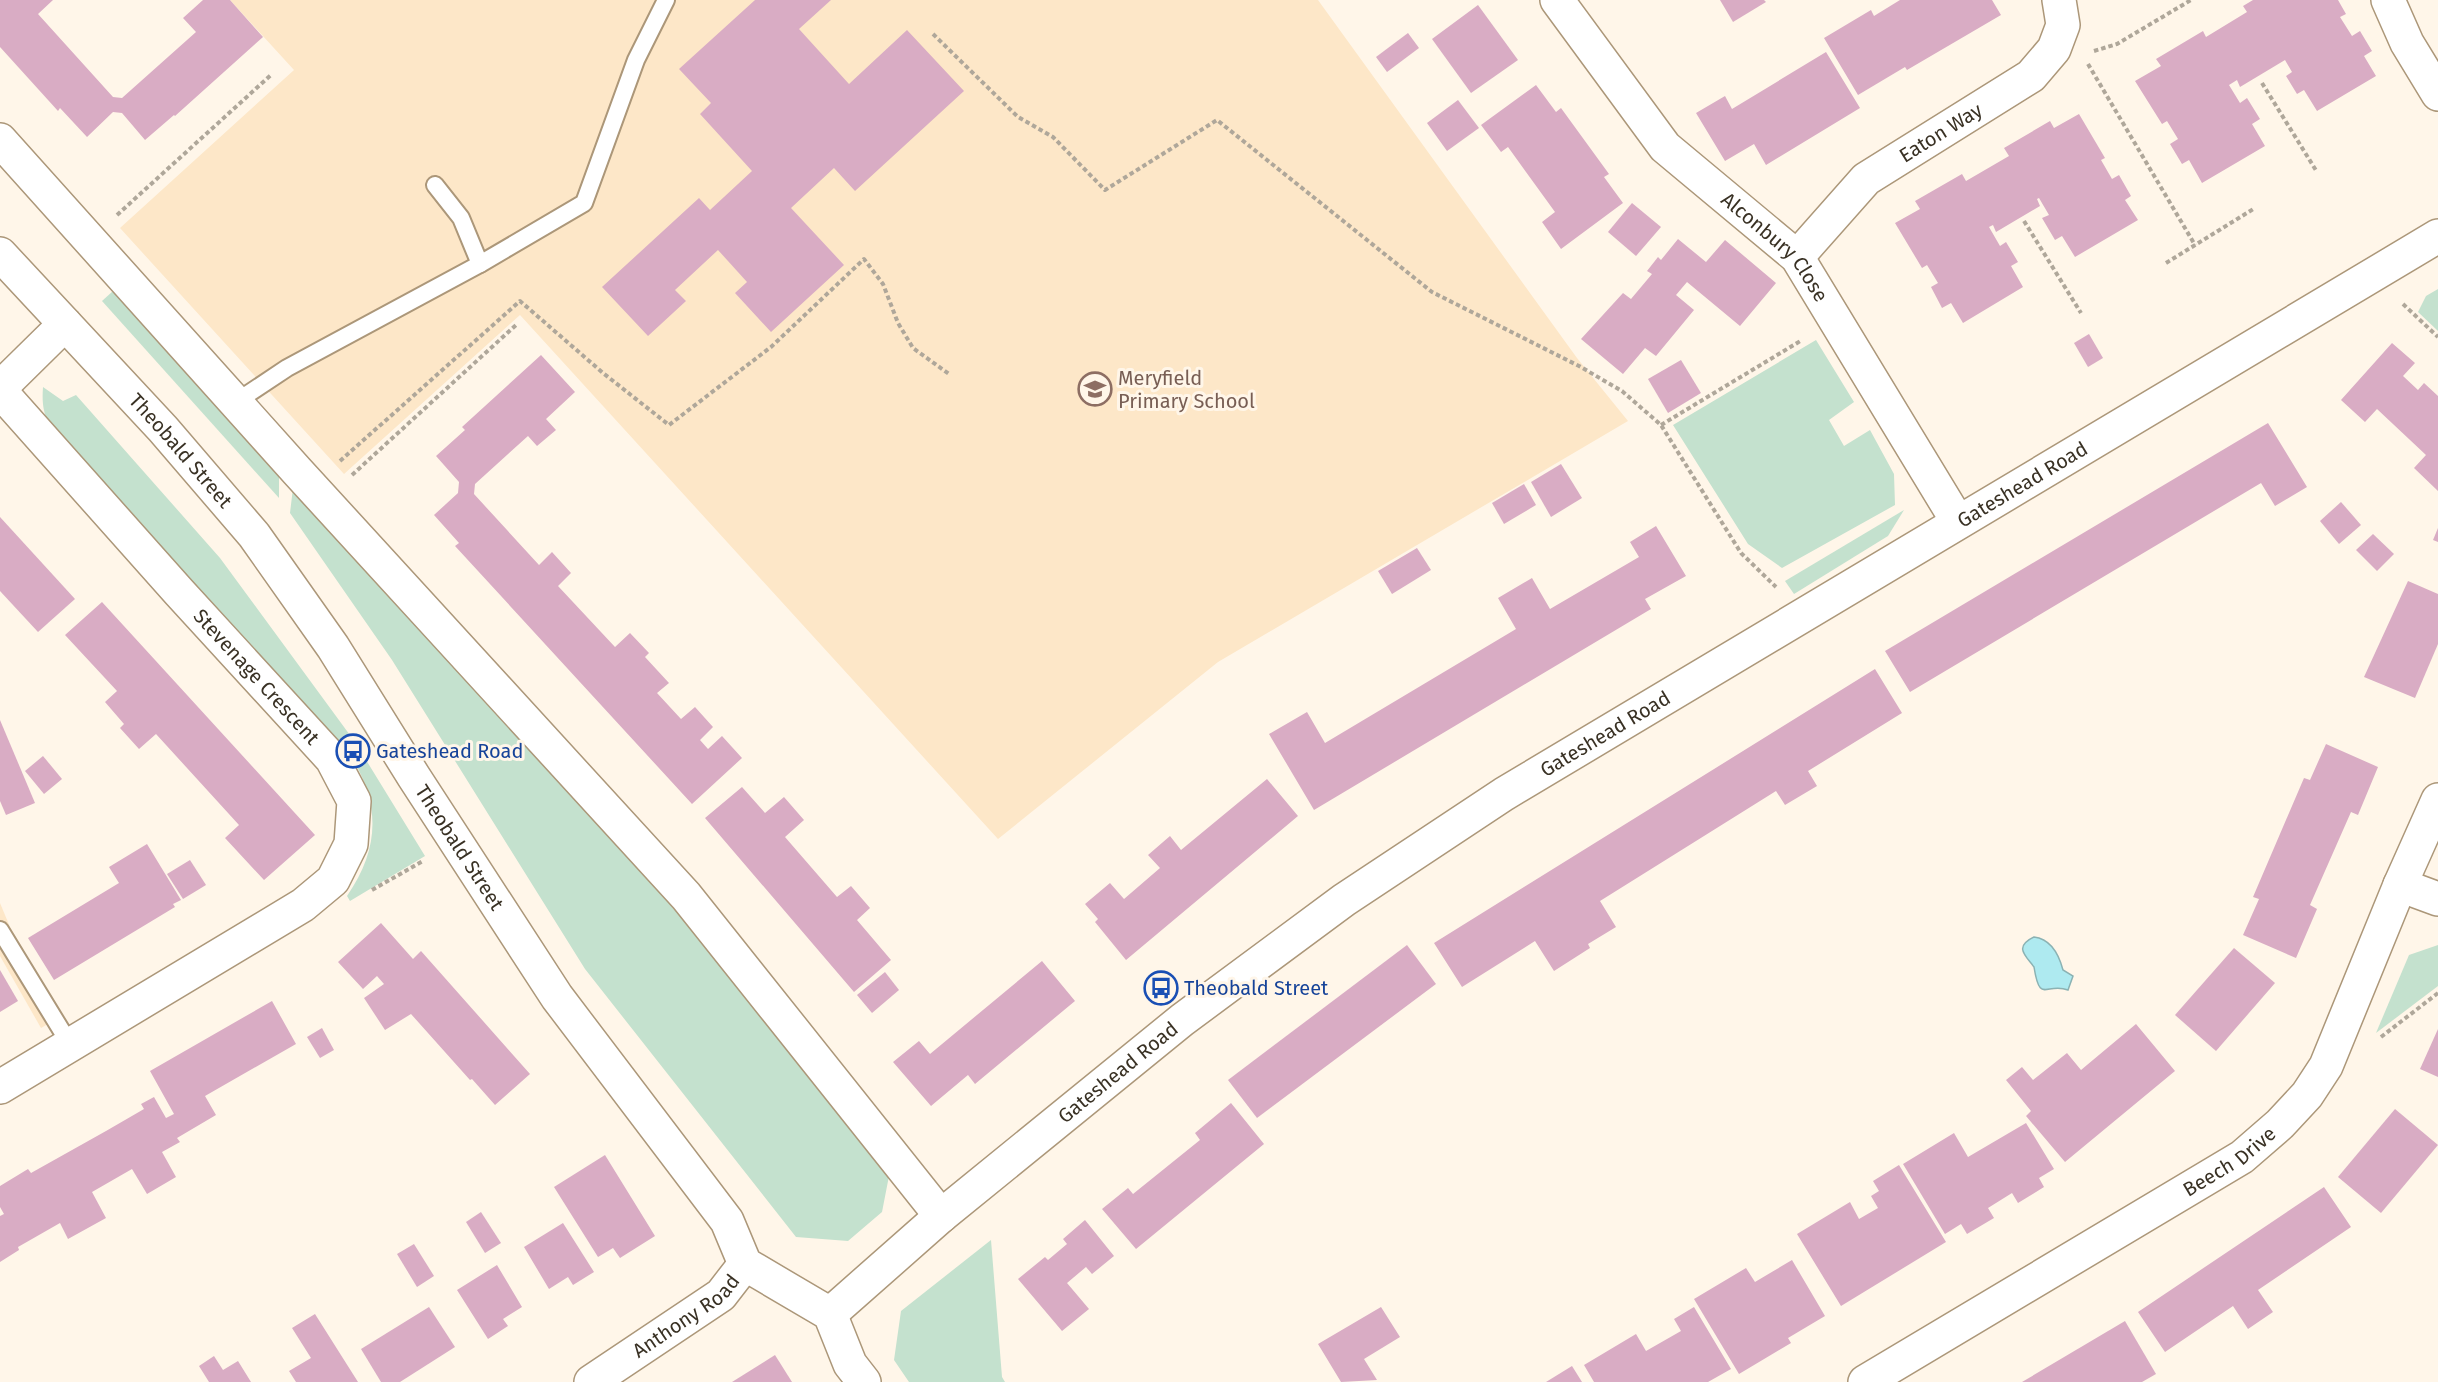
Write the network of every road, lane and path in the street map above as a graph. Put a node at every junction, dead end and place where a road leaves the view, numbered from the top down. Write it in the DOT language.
graph roads {
  1 [pos="666,0"];
  2 [pos="1557,0"];
  3 [pos="2059,0"];
  4 [pos="2191,0"];
  5 [pos="2388,0"];
  6 [pos="933,34"];
  7 [pos="2068,52"];
  8 [pos="272,74"];
  9 [pos="2262,82"];
  10 [pos="2438,94"];
  11 [pos="0,140"];
  12 [pos="2317,172"];
  13 [pos="435,186"];
  14 [pos="2255,208"];
  15 [pos="2024,221"];
  16 [pos="2438,236"];
  17 [pos="90,240"];
  18 [pos="2195,245"];
  19 [pos="0,254"];
  20 [pos="1797,257"];
  21 [pos="2166,263"];
  22 [pos="480,264"];
  23 [pos="2403,303"];
  24 [pos="2081,313"];
  25 [pos="1836,319"];
  26 [pos="65,324"];
  27 [pos="516,325"];
  28 [pos="2438,337"];
  29 [pos="949,374"];
  30 [pos="0,389"];
  31 [pos="236,402"];
  32 [pos="1661,426"];
  33 [pos="336,464"];
  34 [pos="351,476"];
  35 [pos="1958,522"];
  36 [pos="1796,618"];
  37 [pos="2438,800"];
  38 [pos="2400,885"];
  39 [pos="2438,899"];
  40 [pos="0,930"];
  41 [pos="70,1046"];
  42 [pos="0,1087"];
  43 [pos="941,1216"];
  44 [pos="745,1264"];
  45 [pos="830,1314"];
  46 [pos="635,1370"];
  47 [pos="591,1382"];
  48 [pos="864,1382"];
  49 [pos="1864,1382"];
  1 -- 22 [label="lane"];
  2 -- 20 [label="street, Alconbury Close"];
  3 -- 7 [label="street, Eaton Way"];
  4 -- 7 [label="path"];
  5 -- 10 [label="street"];
  6 -- 32 [label="path"];
  7 -- 18 [label="path"];
  7 -- 20 [label="street, Eaton Way"];
  8 -- 17 [label="path"];
  9 -- 12 [label="path"];
  11 -- 17 [label="street"];
  13 -- 22 [label="lane"];
  14 -- 18 [label="path"];
  15 -- 24 [label="path"];
  16 -- 35 [label="street, Gateshead Road"];
  17 -- 31 [label="street"];
  18 -- 21 [label="path"];
  19 -- 26 [label="street, Theobald Street"];
  20 -- 25 [label="street, Alconbury Close"];
  22 -- 31 [label="lane"];
  23 -- 28 [label="path"];
  25 -- 32 [label="path"];
  25 -- 35 [label="street, Alconbury Close"];
  26 -- 30 [label="street, Stevenage Crescent"];
  26 -- 44 [label="street, Theobald Street"];
  27 -- 34 [label="path"];
  29 -- 33 [label="path"];
  30 -- 41 [label="street, Stevenage Crescent"];
  31 -- 43 [label="street"];
  32 -- 36 [label="path"];
  35 -- 36 [label="street, Gateshead Road"];
  36 -- 43 [label="street, Gateshead Road"];
  37 -- 38 [label="street, Beech Drive"];
  38 -- 39 [label="street"];
  38 -- 49 [label="street, Beech Drive"];
  40 -- 41 [label="lane"];
  41 -- 42 [label="street, Stevenage Crescent"];
  43 -- 45 [label="street, Gateshead Road"];
  44 -- 45 [label="street"];
  44 -- 46 [label="street, Anthony Road"];
  45 -- 48 [label="street"];
  46 -- 47 [label="street, Anthony Road"];
}
